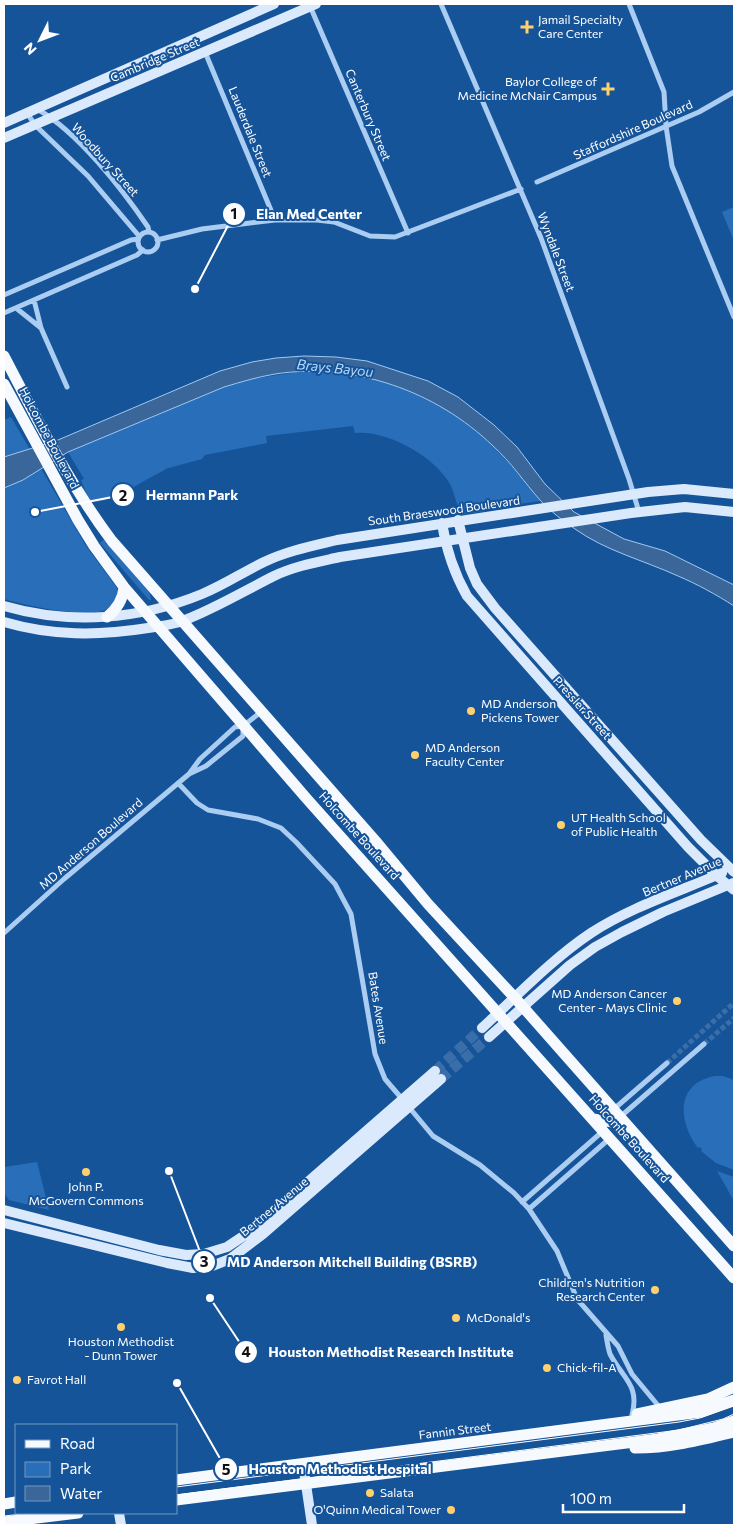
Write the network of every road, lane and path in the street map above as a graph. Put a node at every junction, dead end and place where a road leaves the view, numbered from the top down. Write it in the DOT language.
graph roads {
  1 [pos="274,4"];
  2 [pos="441,4"];
  3 [pos="629,4"];
  4 [pos="313,5"];
  5 [pos="205,52"];
  6 [pos="734,92"];
  7 [pos="32,111"];
  8 [pos="52,118"];
  9 [pos="4,123"];
  10 [pos="35,125"];
  11 [pos="666,126"];
  12 [pos="4,138"];
  13 [pos="537,182"];
  14 [pos="521,189"];
  15 [pos="275,220"];
  16 [pos="149,232"];
  17 [pos="408,233"];
  18 [pos="139,237"];
  19 [pos="157,240"];
  20 [pos="143,250"];
  21 [pos="4,295"];
  22 [pos="34,300"];
  23 [pos="16,308"];
  24 [pos="4,314"];
  25 [pos="734,317"];
  26 [pos="41,328"];
  27 [pos="4,356"];
  28 [pos="4,384"];
  29 [pos="67,387"];
  30 [pos="634,494"];
  31 [pos="734,494"];
  32 [pos="635,512"];
  33 [pos="734,512"];
  34 [pos="458,520"];
  35 [pos="442,523"];
  36 [pos="462,538"];
  37 [pos="445,541"];
  38 [pos="124,587"];
  39 [pos="4,606"];
  40 [pos="170,606"];
  41 [pos="495,608"];
  42 [pos="146,612"];
  43 [pos="107,617"];
  44 [pos="484,617"];
  45 [pos="183,621"];
  46 [pos="4,622"];
  47 [pos="158,626"];
  48 [pos="570,691"];
  49 [pos="559,701"];
  50 [pos="582,705"];
  51 [pos="262,712"];
  52 [pos="572,715"];
  53 [pos="243,726"];
  54 [pos="189,774"];
  55 [pos="178,783"];
  56 [pos="659,793"];
  57 [pos="648,802"];
  58 [pos="733,870"];
  59 [pos="717,876"];
  60 [pos="732,886"];
  61 [pos="428,904"];
  62 [pos="638,908"];
  63 [pos="413,917"];
  64 [pos="644,921"];
  65 [pos="5,931"];
  66 [pos="515,998"];
  67 [pos="522,1008"];
  68 [pos="502,1018"];
  69 [pos="485,1032"];
  70 [pos="704,1044"];
  71 [pos="667,1063"];
  72 [pos="438,1075"];
  73 [pos="641,1085"];
  74 [pos="648,1092"];
  75 [pos="406,1103"];
  76 [pos="616,1114"];
  77 [pos="593,1119"];
  78 [pos="607,1135"];
  79 [pos="639,1140"];
  80 [pos="522,1202"];
  81 [pos="4,1210"];
  82 [pos="529,1210"];
  83 [pos="4,1222"];
  84 [pos="734,1246"];
  85 [pos="734,1278"];
  86 [pos="606,1334"];
  87 [pos="734,1387"];
  88 [pos="734,1400"];
  89 [pos="661,1409"];
  90 [pos="632,1416"];
  91 [pos="734,1421"];
  92 [pos="580,1429"];
  93 [pos="734,1432"];
  94 [pos="527,1436"];
  95 [pos="454,1445"];
  96 [pos="583,1448"];
  97 [pos="376,1455"];
  98 [pos="467,1463"];
  99 [pos="304,1464"];
  100 [pos="411,1470"];
  101 [pos="178,1480"];
  102 [pos="306,1483"];
  103 [pos="178,1500"];
  104 [pos="70,1514"];
  105 [pos="4,1522"];
  106 [pos="312,1525"];
  1 -- 7 [label="street, Cambridge Street"];
  2 -- 14 [label="street, Wyndale Street"];
  3 -- 11 [label="street"];
  4 -- 5 [label="street, Cambridge Street"];
  4 -- 17 [label="street, Canterbury Street"];
  5 -- 8 [label="street, Cambridge Street"];
  5 -- 15 [label="street, Lauderdale Street"];
  6 -- 11 [label="street, Staffordshire Boulevard"];
  7 -- 8 [label="street, Woodbury Street"];
  7 -- 9 [label="street, Cambridge Street"];
  7 -- 10 [label="street, Woodbury Street"];
  8 -- 10 [label="street, Cambridge Street"];
  8 -- 16 [label="street, Woodbury Street"];
  10 -- 12 [label="street, Cambridge Street"];
  10 -- 18 [label="street, Woodbury Street"];
  11 -- 13 [label="street, Staffordshire Boulevard"];
  11 -- 25 [label="street"];
  14 -- 17 [label="street"];
  14 -- 30 [label="street, Wyndale Street"];
  15 -- 17 [label="street"];
  15 -- 19 [label="street"];
  16 -- 18 [label="street"];
  16 -- 19 [label="street"];
  18 -- 20 [label="street"];
  18 -- 21 [label="street"];
  19 -- 20 [label="street"];
  20 -- 22 [label="street"];
  22 -- 23 [label="street"];
  22 -- 26 [label="street"];
  23 -- 24 [label="street"];
  23 -- 26 [label="street"];
  26 -- 29 [label="street"];
  27 -- 40 [label="main road, Holcombe Boulevard"];
  28 -- 38 [label="main road, Holcombe Boulevard"];
  30 -- 31 [label="street, South Braeswood Boulevard"];
  30 -- 32 [label="street, Wyndale Street"];
  30 -- 34 [label="street, South Braeswood Boulevard"];
  32 -- 33 [label="street"];
  32 -- 36 [label="street"];
  34 -- 35 [label="street, South Braeswood Boulevard"];
  34 -- 36 [label="street, Pressler Street"];
  35 -- 37 [label="street, Pressler Street"];
  35 -- 40 [label="street, South Braeswood Boulevard"];
  36 -- 37 [label="street"];
  36 -- 41 [label="street, Pressler Street"];
  37 -- 44 [label="street, Pressler Street"];
  37 -- 45 [label="street"];
  38 -- 42 [label="main road, Holcombe Boulevard"];
  38 -- 43 [label="main road"];
  39 -- 43 [label="street, South Braeswood Boulevard"];
  40 -- 42 [label="street, South Braeswood Boulevard"];
  40 -- 45 [label="main road, Holcombe Boulevard"];
  41 -- 44 [label="street"];
  41 -- 48 [label="street, Pressler Street"];
  42 -- 43 [label="street, South Braeswood Boulevard"];
  42 -- 47 [label="main road, Holcombe Boulevard"];
  44 -- 49 [label="street, Pressler Street"];
  45 -- 47 [label="street"];
  45 -- 51 [label="main road, Holcombe Boulevard"];
  46 -- 47 [label="street"];
  47 -- 53 [label="main road, Holcombe Boulevard"];
  48 -- 49 [label="street"];
  48 -- 50 [label="street, Pressler Street"];
  49 -- 52 [label="street, Pressler Street"];
  50 -- 52 [label="street"];
  50 -- 56 [label="street, Pressler Street"];
  51 -- 53 [label="street, MD Anderson Boulevard"];
  51 -- 61 [label="main road, Holcombe Boulevard"];
  52 -- 57 [label="street, Pressler Street"];
  53 -- 54 [label="street, MD Anderson Boulevard"];
  53 -- 54 [label="street, MD Anderson Boulevard"];
  53 -- 63 [label="main road, Holcombe Boulevard"];
  54 -- 55 [label="street, MD Anderson Boulevard"];
  55 -- 65 [label="street, MD Anderson Boulevard"];
  55 -- 75 [label="street, Bates Avenue"];
  56 -- 57 [label="street"];
  56 -- 58 [label="street, Pressler Street"];
  57 -- 59 [label="street, Pressler Street"];
  58 -- 59 [label="street, Bertner Avenue"];
  59 -- 60 [label="street, Pressler Street"];
  59 -- 62 [label="street, Bertner Avenue"];
  60 -- 64 [label="street, Bertner Avenue"];
  61 -- 63 [label="main road"];
  61 -- 66 [label="main road, Holcombe Boulevard"];
  62 -- 64 [label="street, Bertner Avenue"];
  62 -- 66 [label="street, Bertner Avenue"];
  63 -- 68 [label="main road, Holcombe Boulevard"];
  64 -- 67 [label="street, Bertner Avenue"];
  66 -- 67 [label="main road, Holcombe Boulevard"];
  66 -- 68 [label="street, Bertner Avenue"];
  67 -- 68 [label="street, Bertner Avenue"];
  67 -- 76 [label="main road, Holcombe Boulevard"];
  68 -- 69 [label="street, Bertner Avenue"];
  68 -- 77 [label="main road, Holcombe Boulevard"];
  70 -- 74 [label="street"];
  71 -- 73 [label="street"];
  72 -- 75 [label="street, Bertner Avenue"];
  73 -- 74 [label="street"];
  73 -- 76 [label="street"];
  74 -- 76 [label="street"];
  75 -- 80 [label="street, Bates Avenue"];
  75 -- 81 [label="street, Bertner Avenue"];
  75 -- 83 [label="street, Bertner Avenue"];
  76 -- 77 [label="main road"];
  76 -- 79 [label="main road, Holcombe Boulevard"];
  77 -- 78 [label="main road, Holcombe Boulevard"];
  78 -- 79 [label="main road"];
  78 -- 80 [label="street"];
  78 -- 82 [label="street"];
  78 -- 85 [label="main road, Holcombe Boulevard"];
  79 -- 84 [label="main road, Holcombe Boulevard"];
  80 -- 82 [label="street, Bates Avenue"];
  82 -- 86 [label="street, Bates Avenue"];
  86 -- 89 [label="street, Bates Avenue"];
  86 -- 90 [label="street, Bates Avenue"];
  87 -- 89 [label="main road"];
  88 -- 92 [label="main road, Fannin Street"];
  89 -- 90 [label="main road"];
  90 -- 92 [label="main road"];
  91 -- 96 [label="main road"];
  92 -- 94 [label="main road, Fannin Street"];
  93 -- 96 [label="main road"];
  94 -- 95 [label="main road, Fannin Street"];
  94 -- 98 [label="main road"];
  95 -- 97 [label="main road, Fannin Street"];
  95 -- 100 [label="main road"];
  96 -- 98 [label="main road"];
  97 -- 99 [label="main road, Fannin Street"];
  97 -- 102 [label="main road"];
  98 -- 100 [label="main road"];
  99 -- 101 [label="main road, Fannin Street"];
  99 -- 102 [label="street"];
  100 -- 102 [label="main road"];
  102 -- 103 [label="main road"];
  102 -- 106 [label="street"];
  104 -- 105 [label="main road"];
}
